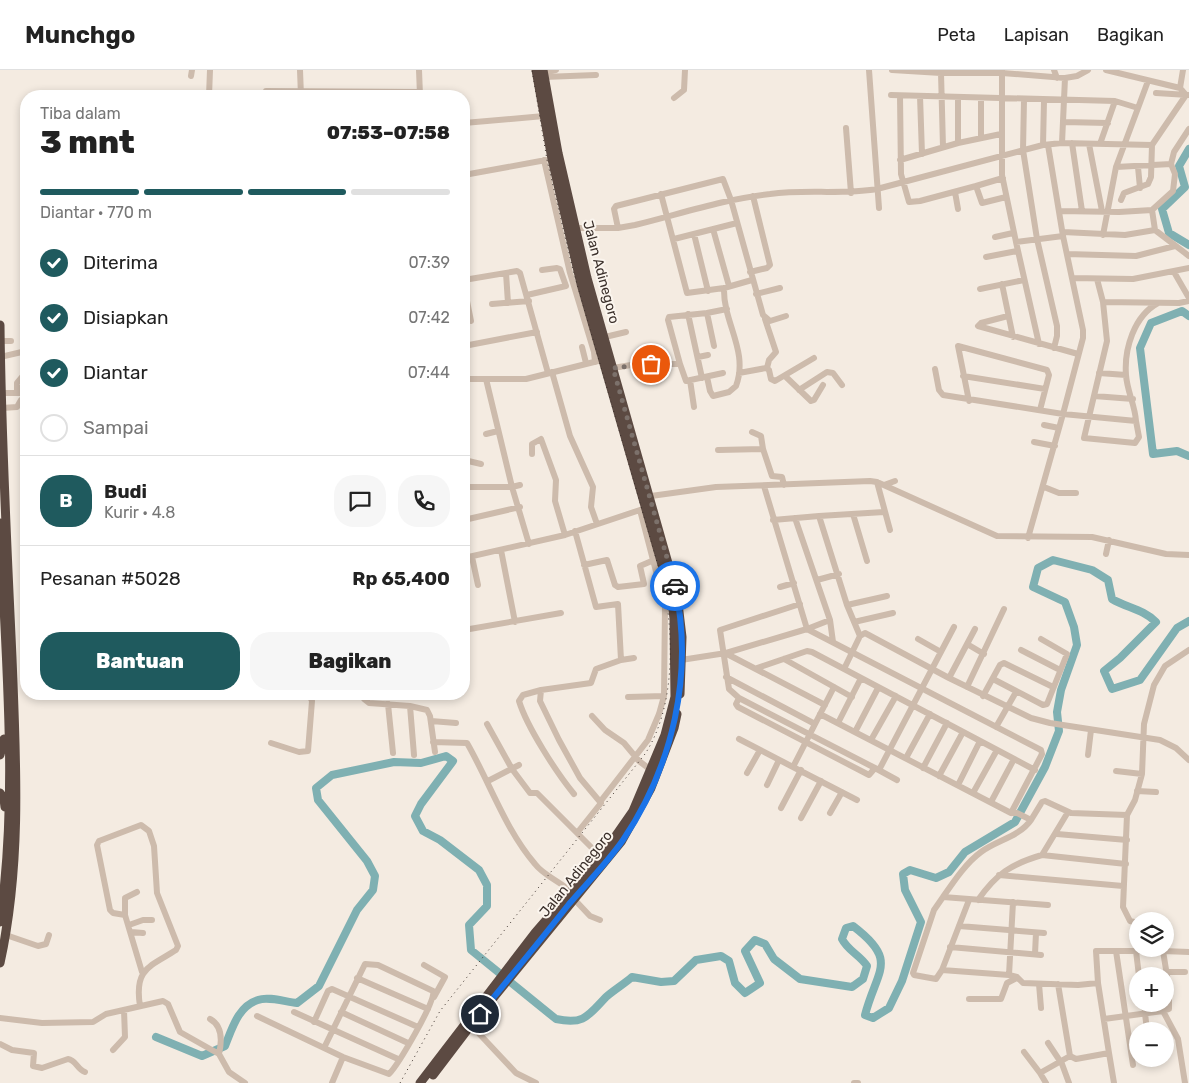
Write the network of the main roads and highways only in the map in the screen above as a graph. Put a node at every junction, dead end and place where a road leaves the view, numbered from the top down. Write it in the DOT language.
graph roads {
  1 [pos="542,72"];
  2 [pos="0,325"];
  3 [pos="0,341"];
  4 [pos="0,357"];
  5 [pos="1,393"];
  6 [pos="0,523"];
  7 [pos="662,558"];
  8 [pos="7,606"];
  9 [pos="3,646"];
  10 [pos="7,706"];
  11 [pos="0,755"];
  12 [pos="9,780"];
  13 [pos="0,793"];
  14 [pos="7,839"];
  15 [pos="594,871"];
  16 [pos="0,922"];
  17 [pos="0,963"];
  18 [pos="496,989"];
  19 [pos="444,1055"];
  20 [pos="420,1083"];
  21 [pos="427,1083"];
  1 -- 7 [label="highway, Jalan Adinegoro"];
  1 -- 7 [label="highway"];
  2 -- 3 [label="highway"];
  3 -- 4 [label="highway"];
  4 -- 5 [label="highway"];
  5 -- 8 [label="highway"];
  6 -- 8 [label="highway"];
  7 -- 15 [label="highway"];
  7 -- 15 [label="highway, Jalan Adinegoro"];
  8 -- 9 [label="highway"];
  8 -- 12 [label="highway"];
  9 -- 10 [label="highway"];
  10 -- 11 [label="highway"];
  10 -- 12 [label="highway"];
  12 -- 14 [label="highway"];
  12 -- 17 [label="highway"];
  13 -- 14 [label="highway"];
  14 -- 16 [label="highway"];
  15 -- 18 [label="highway"];
  18 -- 19 [label="highway"];
  18 -- 19 [label="highway"];
  19 -- 20 [label="highway"];
  19 -- 21 [label="highway"];
}
